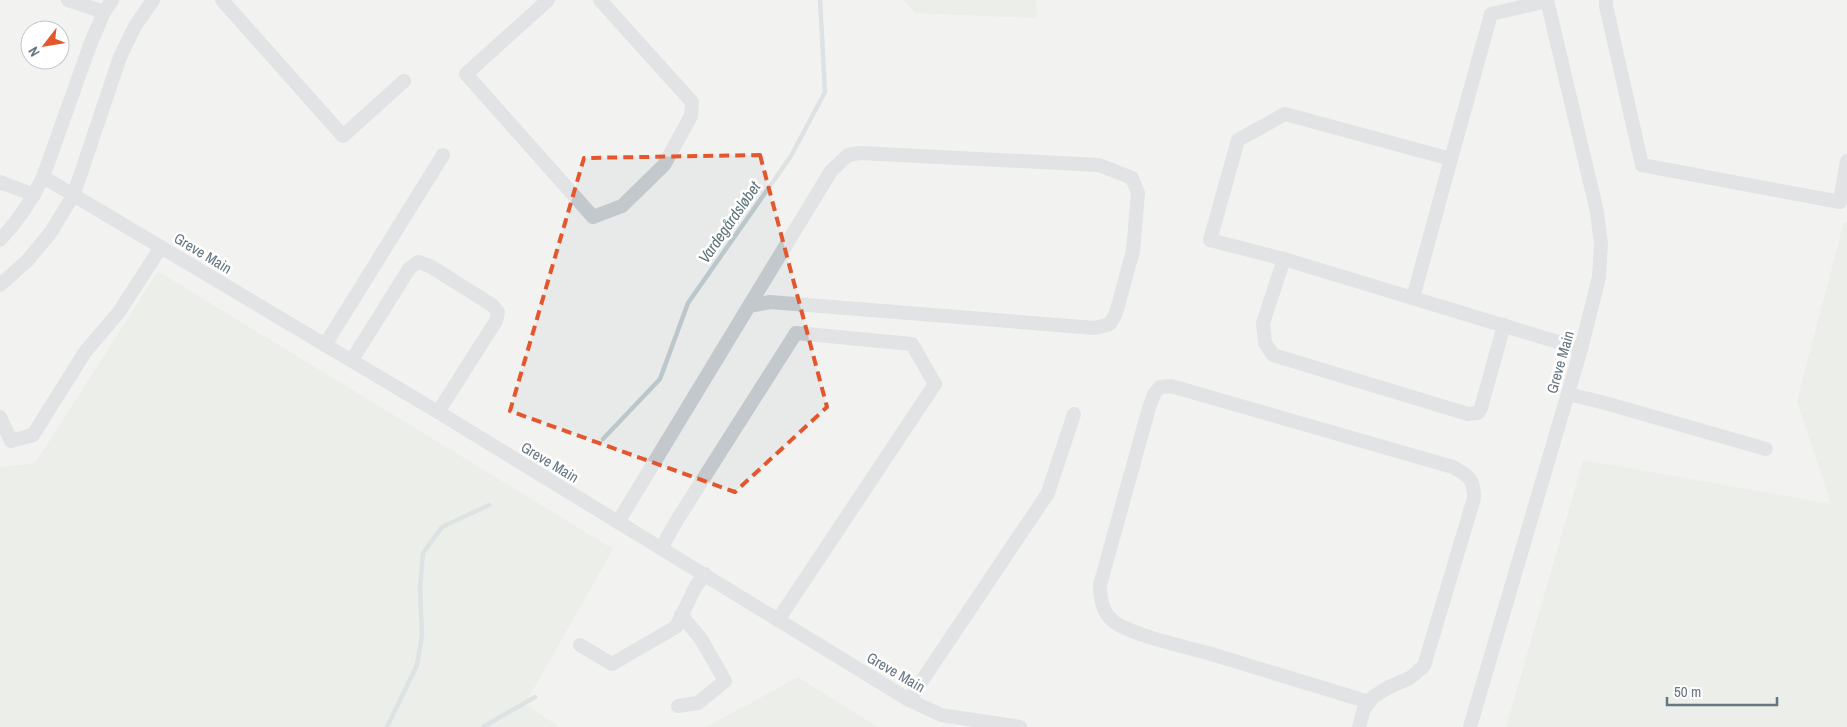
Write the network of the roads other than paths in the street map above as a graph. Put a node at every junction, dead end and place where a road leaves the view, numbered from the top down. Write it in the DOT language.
graph roads {
  1 [pos="68,0"];
  2 [pos="112,0"];
  3 [pos="153,0"];
  4 [pos="222,0"];
  5 [pos="548,0"];
  6 [pos="600,0"];
  7 [pos="1547,0"];
  8 [pos="1606,0"];
  9 [pos="104,12"];
  10 [pos="404,81"];
  11 [pos="443,156"];
  12 [pos="1451,159"];
  13 [pos="1847,161"];
  14 [pos="43,176"];
  15 [pos="0,182"];
  16 [pos="74,194"];
  17 [pos="34,195"];
  18 [pos="0,240"];
  19 [pos="161,247"];
  20 [pos="1284,259"];
  21 [pos="0,285"];
  22 [pos="1413,298"];
  23 [pos="749,306"];
  24 [pos="1504,326"];
  25 [pos="325,345"];
  26 [pos="1581,349"];
  27 [pos="352,360"];
  28 [pos="1568,394"];
  29 [pos="438,412"];
  30 [pos="1074,414"];
  31 [pos="0,417"];
  32 [pos="1766,449"];
  33 [pos="618,522"];
  34 [pos="661,548"];
  35 [pos="704,574"];
  36 [pos="681,615"];
  37 [pos="778,620"];
  38 [pos="580,645"];
  39 [pos="909,700"];
  40 [pos="1369,702"];
  41 [pos="678,706"];
  42 [pos="995,725"];
  43 [pos="1020,727"];
  44 [pos="1359,727"];
  45 [pos="1470,727"];
  1 -- 9 [label="street"];
  2 -- 9 [label="street"];
  3 -- 16 [label="street"];
  4 -- 10 [label="street"];
  5 -- 6 [label="street"];
  7 -- 12 [label="street"];
  7 -- 26 [label="street, Greve Main"];
  8 -- 13 [label="street"];
  9 -- 14 [label="street"];
  11 -- 25 [label="street"];
  12 -- 20 [label="street"];
  12 -- 22 [label="street"];
  14 -- 16 [label="street, Greve Main"];
  14 -- 17 [label="street"];
  15 -- 17 [label="street"];
  16 -- 19 [label="street, Greve Main"];
  16 -- 21 [label="street"];
  17 -- 18 [label="street"];
  19 -- 25 [label="street, Greve Main"];
  19 -- 31 [label="street"];
  20 -- 22 [label="street"];
  20 -- 24 [label="street"];
  22 -- 24 [label="street"];
  23 -- 23 [label="street"];
  23 -- 33 [label="street"];
  24 -- 26 [label="street"];
  25 -- 27 [label="street, Greve Main"];
  26 -- 28 [label="street, Greve Main"];
  27 -- 29 [label="street, Greve Main"];
  27 -- 29 [label="street"];
  28 -- 32 [label="street"];
  28 -- 45 [label="street, Greve Main"];
  29 -- 33 [label="street, Greve Main"];
  30 -- 39 [label="street"];
  33 -- 34 [label="street, Greve Main"];
  34 -- 35 [label="street, Greve Main"];
  34 -- 37 [label="street"];
  35 -- 36 [label="street"];
  35 -- 37 [label="street, Greve Main"];
  36 -- 38 [label="street"];
  36 -- 41 [label="street"];
  37 -- 39 [label="street, Greve Main"];
  39 -- 42 [label="street, Greve Main"];
  40 -- 40 [label="street"];
  40 -- 44 [label="street"];
  42 -- 43 [label="street, Greve Main"];
}
